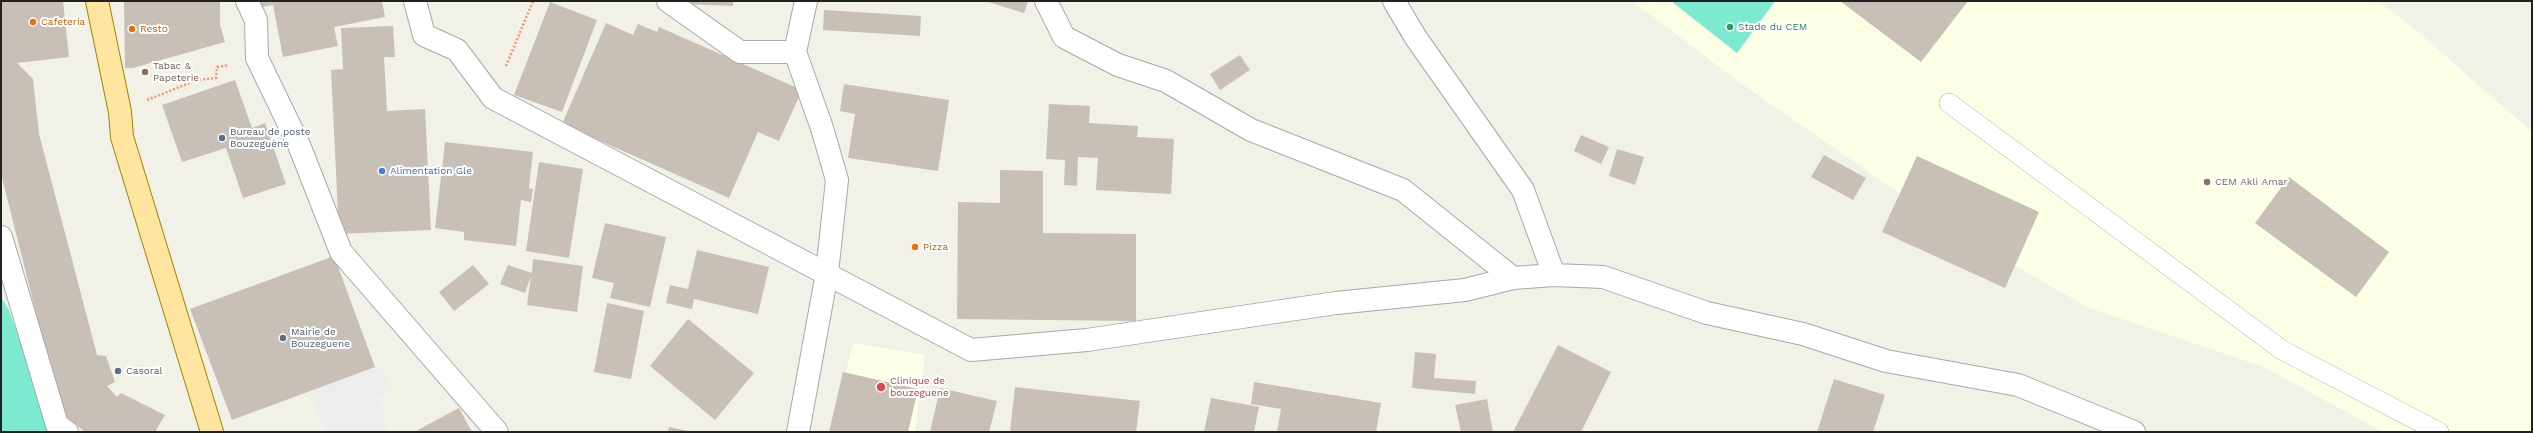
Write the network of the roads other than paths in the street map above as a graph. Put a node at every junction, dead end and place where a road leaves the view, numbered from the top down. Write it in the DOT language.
graph roads {
  1 [pos="97,1"];
  2 [pos="247,1"];
  3 [pos="415,1"];
  4 [pos="668,1"];
  5 [pos="806,1"];
  6 [pos="1046,1"];
  7 [pos="1394,1"];
  8 [pos="795,52"];
  9 [pos="1949,103"];
  10 [pos="1,237"];
  11 [pos="826,273"];
  12 [pos="1554,275"];
  13 [pos="1513,278"];
  14 [pos="67,432"];
  15 [pos="212,432"];
  16 [pos="497,432"];
  17 [pos="798,432"];
  18 [pos="2134,432"];
  19 [pos="2439,432"];
  1 -- 15 [label="main road"];
  2 -- 16 [label="street"];
  3 -- 11 [label="street"];
  4 -- 8 [label="street"];
  5 -- 8 [label="street"];
  6 -- 13 [label="street"];
  7 -- 12 [label="street"];
  8 -- 11 [label="street"];
  9 -- 19 [label="lane"];
  10 -- 14 [label="street"];
  11 -- 13 [label="street"];
  11 -- 17 [label="street"];
  12 -- 13 [label="street"];
  12 -- 18 [label="street"];
}
